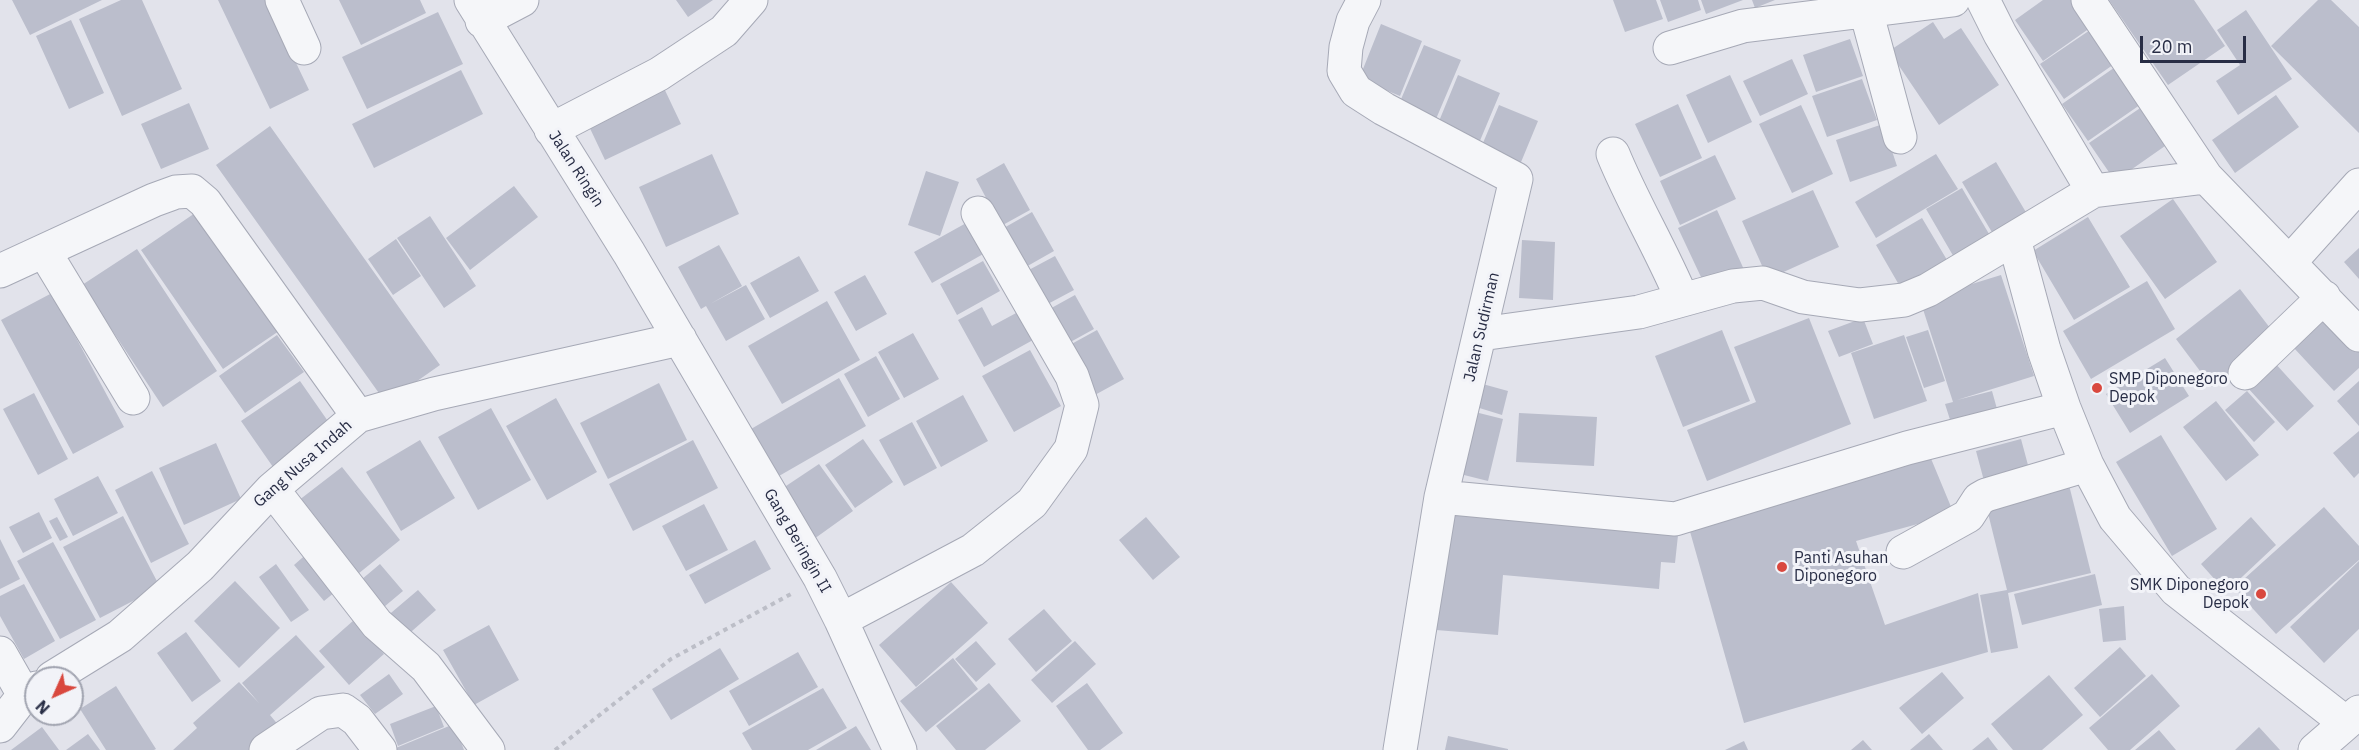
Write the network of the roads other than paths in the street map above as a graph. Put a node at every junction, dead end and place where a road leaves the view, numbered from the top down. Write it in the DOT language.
graph roads {
  1 [pos="282,0"];
  2 [pos="522,0"];
  3 [pos="751,0"];
  4 [pos="1364,0"];
  5 [pos="1953,0"];
  6 [pos="1983,0"];
  7 [pos="2088,0"];
  8 [pos="477,10"];
  9 [pos="1866,11"];
  10 [pos="304,48"];
  11 [pos="1670,48"];
  12 [pos="550,130"];
  13 [pos="1900,137"];
  14 [pos="1613,154"];
  15 [pos="2206,177"];
  16 [pos="2359,185"];
  17 [pos="2093,191"];
  18 [pos="978,213"];
  19 [pos="2014,239"];
  20 [pos="44,251"];
  21 [pos="2289,263"];
  22 [pos="0,271"];
  23 [pos="2324,297"];
  24 [pos="1682,299"];
  25 [pos="1481,334"];
  26 [pos="2359,335"];
  27 [pos="680,339"];
  28 [pos="2245,374"];
  29 [pos="134,398"];
  30 [pos="2064,408"];
  31 [pos="358,416"];
  32 [pos="2087,465"];
  33 [pos="272,489"];
  34 [pos="1441,497"];
  35 [pos="1903,552"];
  36 [pos="841,620"];
  37 [pos="0,653"];
  38 [pos="71,666"];
  39 [pos="24,683"];
  40 [pos="24,698"];
  41 [pos="2353,718"];
  42 [pos="0,726"];
  43 [pos="266,750"];
  44 [pos="380,750"];
  45 [pos="488,750"];
  46 [pos="900,750"];
  47 [pos="1400,750"];
  48 [pos="2315,750"];
  1 -- 10 [label="street"];
  2 -- 8 [label="street"];
  3 -- 12 [label="street"];
  4 -- 25 [label="street, Jalan Sudirman"];
  5 -- 9 [label="street"];
  6 -- 17 [label="street"];
  7 -- 15 [label="street"];
  8 -- 12 [label="street, Jalan Ringin"];
  9 -- 11 [label="street"];
  9 -- 13 [label="street"];
  12 -- 27 [label="street, Jalan Ringin"];
  14 -- 24 [label="street"];
  15 -- 17 [label="street"];
  15 -- 21 [label="street"];
  16 -- 21 [label="street"];
  17 -- 19 [label="street"];
  18 -- 36 [label="street"];
  19 -- 24 [label="street"];
  19 -- 30 [label="street"];
  20 -- 22 [label="street"];
  20 -- 29 [label="street"];
  20 -- 31 [label="street"];
  21 -- 23 [label="street"];
  23 -- 26 [label="street"];
  23 -- 28 [label="street"];
  24 -- 25 [label="street"];
  25 -- 34 [label="street, Jalan Sudirman"];
  27 -- 31 [label="street, Gang Nusa Indah"];
  27 -- 36 [label="street, Gang Beringin II"];
  30 -- 32 [label="street"];
  30 -- 34 [label="street"];
  31 -- 33 [label="street, Gang Nusa Indah"];
  32 -- 35 [label="street"];
  32 -- 41 [label="street"];
  33 -- 38 [label="street, Gang Nusa Indah"];
  33 -- 45 [label="street"];
  34 -- 47 [label="street, Jalan Sudirman"];
  36 -- 46 [label="street, Gang Beringin II"];
  37 -- 39 [label="street"];
  40 -- 42 [label="street"];
  41 -- 48 [label="street"];
  43 -- 44 [label="street"];
}
